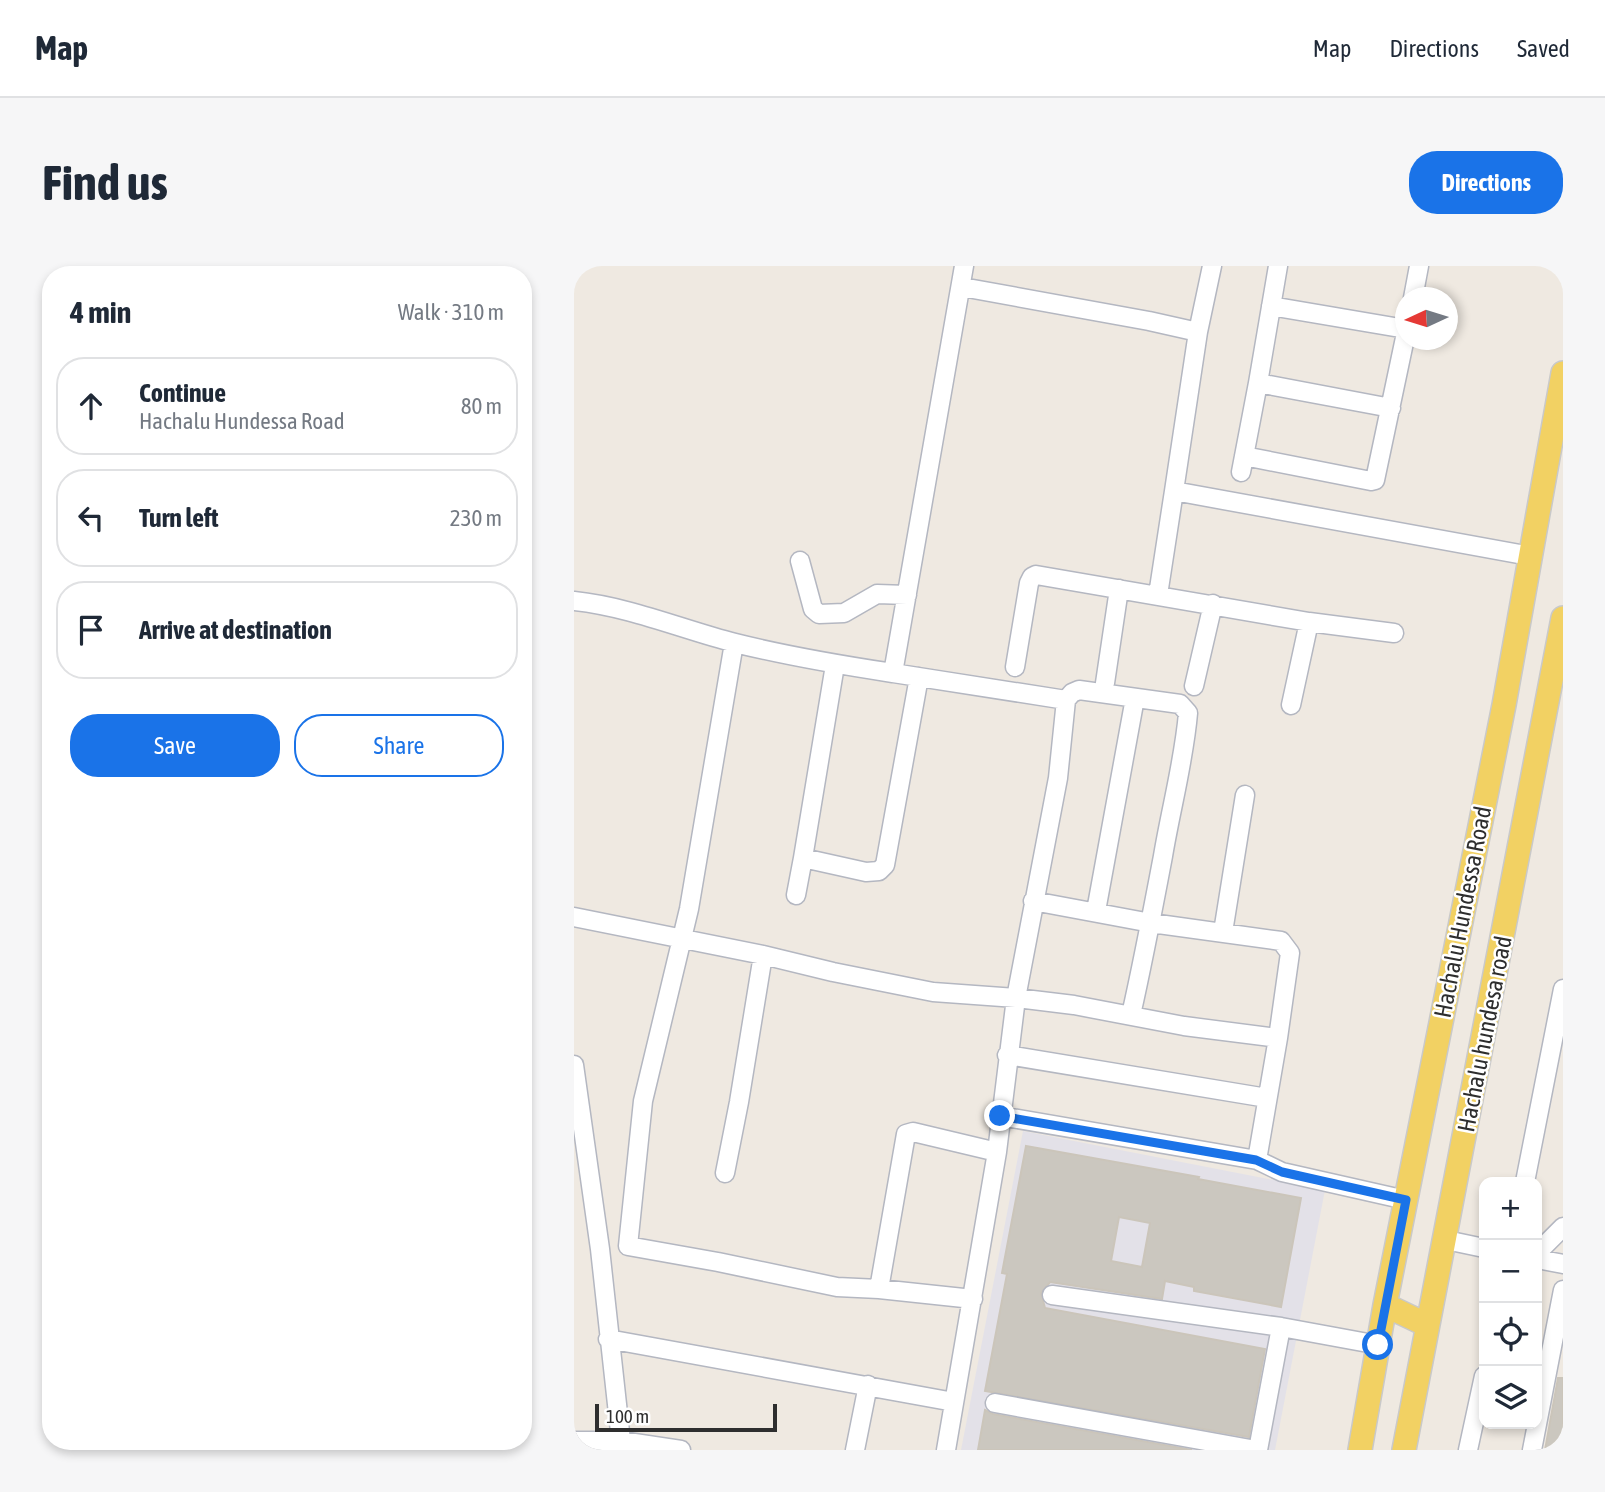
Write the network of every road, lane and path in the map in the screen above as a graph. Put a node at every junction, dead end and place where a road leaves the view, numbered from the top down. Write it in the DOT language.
graph roads {
  1 [pos="964,266"];
  2 [pos="1212,266"];
  3 [pos="1279,266"];
  4 [pos="1419,266"];
  5 [pos="962,287"];
  6 [pos="1415,287"];
  7 [pos="1271,306"];
  8 [pos="1395,329"];
  9 [pos="1198,332"];
  10 [pos="1402,350"];
  11 [pos="1563,373"];
  12 [pos="1258,383"];
  13 [pos="1391,408"];
  14 [pos="1559,414"];
  15 [pos="1174,491"];
  16 [pos="1530,556"];
  17 [pos="800,561"];
  18 [pos="1119,589"];
  19 [pos="907,595"];
  20 [pos="1158,595"];
  21 [pos="574,601"];
  22 [pos="1213,604"];
  23 [pos="1563,618"];
  24 [pos="1309,622"];
  25 [pos="1394,633"];
  26 [pos="734,643"];
  27 [pos="835,664"];
  28 [pos="1015,667"];
  29 [pos="893,673"];
  30 [pos="919,677"];
  31 [pos="1105,683"];
  32 [pos="1194,686"];
  33 [pos="1135,698"];
  34 [pos="1066,700"];
  35 [pos="1291,705"];
  36 [pos="1245,795"];
  37 [pos="803,858"];
  38 [pos="796,895"];
  39 [pos="1033,901"];
  40 [pos="1096,911"];
  41 [pos="574,917"];
  42 [pos="1151,922"];
  43 [pos="1223,932"];
  44 [pos="682,939"];
  45 [pos="763,955"];
  46 [pos="1563,989"];
  47 [pos="1016,998"];
  48 [pos="1131,1015"];
  49 [pos="1278,1038"];
  50 [pos="1007,1055"];
  51 [pos="574,1065"];
  52 [pos="1267,1098"];
  53 [pos="577,1110"];
  54 [pos="1000,1116"];
  55 [pos="997,1152"];
  56 [pos="1256,1160"];
  57 [pos="725,1173"];
  58 [pos="1526,1177"];
  59 [pos="1406,1200"];
  60 [pos="1563,1227"];
  61 [pos="1446,1240"];
  62 [pos="628,1246"];
  63 [pos="1479,1247"];
  64 [pos="600,1248"];
  65 [pos="1542,1248"];
  66 [pos="1542,1260"];
  67 [pos="1563,1264"];
  68 [pos="879,1289"];
  69 [pos="1563,1291"];
  70 [pos="1052,1295"];
  71 [pos="973,1299"];
  72 [pos="1385,1305"];
  73 [pos="1427,1325"];
  74 [pos="1281,1327"];
  75 [pos="608,1339"];
  76 [pos="1378,1345"];
  77 [pos="869,1385"];
  78 [pos="1479,1399"];
  79 [pos="954,1402"];
  80 [pos="995,1403"];
  81 [pos="574,1441"];
  82 [pos="622,1446"];
  83 [pos="681,1450"];
  84 [pos="855,1450"];
  85 [pos="946,1450"];
  86 [pos="1257,1450"];
  87 [pos="1360,1450"];
  88 [pos="1404,1450"];
  89 [pos="1468,1450"];
  90 [pos="1532,1450"];
  1 -- 5 [label="street"];
  2 -- 9 [label="street"];
  3 -- 7 [label="street"];
  4 -- 6 [label="street"];
  5 -- 9 [label="street"];
  5 -- 19 [label="street"];
  7 -- 8 [label="street"];
  7 -- 12 [label="street"];
  9 -- 15 [label="street"];
  10 -- 13 [label="street"];
  11 -- 14 [label="main road, Hachalu Hundessa Road"];
  12 -- 13 [label="street"];
  12 -- 13 [label="street"];
  14 -- 16 [label="main road, Hachalu Hundessa Road"];
  15 -- 16 [label="street"];
  15 -- 20 [label="street"];
  16 -- 59 [label="main road, Hachalu Hundessa Road"];
  17 -- 19 [label="street"];
  18 -- 20 [label="street"];
  18 -- 28 [label="street"];
  18 -- 31 [label="street"];
  19 -- 29 [label="street"];
  20 -- 22 [label="street"];
  21 -- 26 [label="street"];
  22 -- 24 [label="street"];
  22 -- 32 [label="street"];
  23 -- 61 [label="main road, Hachalu hundesa road"];
  24 -- 25 [label="street"];
  24 -- 35 [label="street"];
  26 -- 27 [label="street"];
  26 -- 44 [label="street"];
  27 -- 29 [label="street"];
  27 -- 37 [label="street"];
  29 -- 30 [label="street"];
  30 -- 34 [label="street"];
  30 -- 37 [label="street"];
  33 -- 34 [label="street"];
  33 -- 40 [label="street"];
  33 -- 42 [label="street"];
  34 -- 39 [label="street"];
  36 -- 43 [label="street"];
  37 -- 38 [label="street"];
  39 -- 40 [label="street"];
  39 -- 47 [label="street"];
  40 -- 42 [label="street"];
  41 -- 44 [label="street"];
  42 -- 43 [label="street"];
  42 -- 48 [label="street"];
  43 -- 49 [label="street"];
  44 -- 45 [label="street"];
  44 -- 62 [label="street"];
  45 -- 47 [label="street"];
  45 -- 57 [label="street"];
  46 -- 58 [label="street"];
  47 -- 48 [label="street"];
  47 -- 50 [label="street"];
  48 -- 49 [label="street"];
  49 -- 52 [label="street"];
  50 -- 52 [label="street"];
  50 -- 54 [label="street"];
  51 -- 53 [label="street"];
  52 -- 56 [label="street"];
  53 -- 64 [label="street"];
  54 -- 55 [label="street"];
  54 -- 56 [label="street"];
  55 -- 68 [label="street"];
  55 -- 71 [label="street"];
  56 -- 59 [label="street"];
  59 -- 72 [label="main road, Hachalu Hundessa Road"];
  60 -- 65 [label="street"];
  61 -- 63 [label="street"];
  61 -- 73 [label="main road, Hachalu hundesa road"];
  62 -- 64 [label="street"];
  62 -- 68 [label="street"];
  64 -- 75 [label="street"];
  66 -- 67 [label="street"];
  68 -- 71 [label="street"];
  69 -- 90 [label="street"];
  70 -- 74 [label="street"];
  71 -- 79 [label="street"];
  72 -- 73 [label="main road"];
  72 -- 76 [label="main road, Hachalu Hundessa Road"];
  73 -- 88 [label="main road, Hachalu hundesa road"];
  74 -- 76 [label="street"];
  74 -- 86 [label="street"];
  75 -- 77 [label="street"];
  75 -- 82 [label="street"];
  76 -- 87 [label="main road, Hachalu Hundessa Road"];
  77 -- 79 [label="street"];
  77 -- 84 [label="street"];
  78 -- 89 [label="street"];
  79 -- 85 [label="street"];
  80 -- 86 [label="street"];
  81 -- 82 [label="street"];
  82 -- 83 [label="street"];
}
